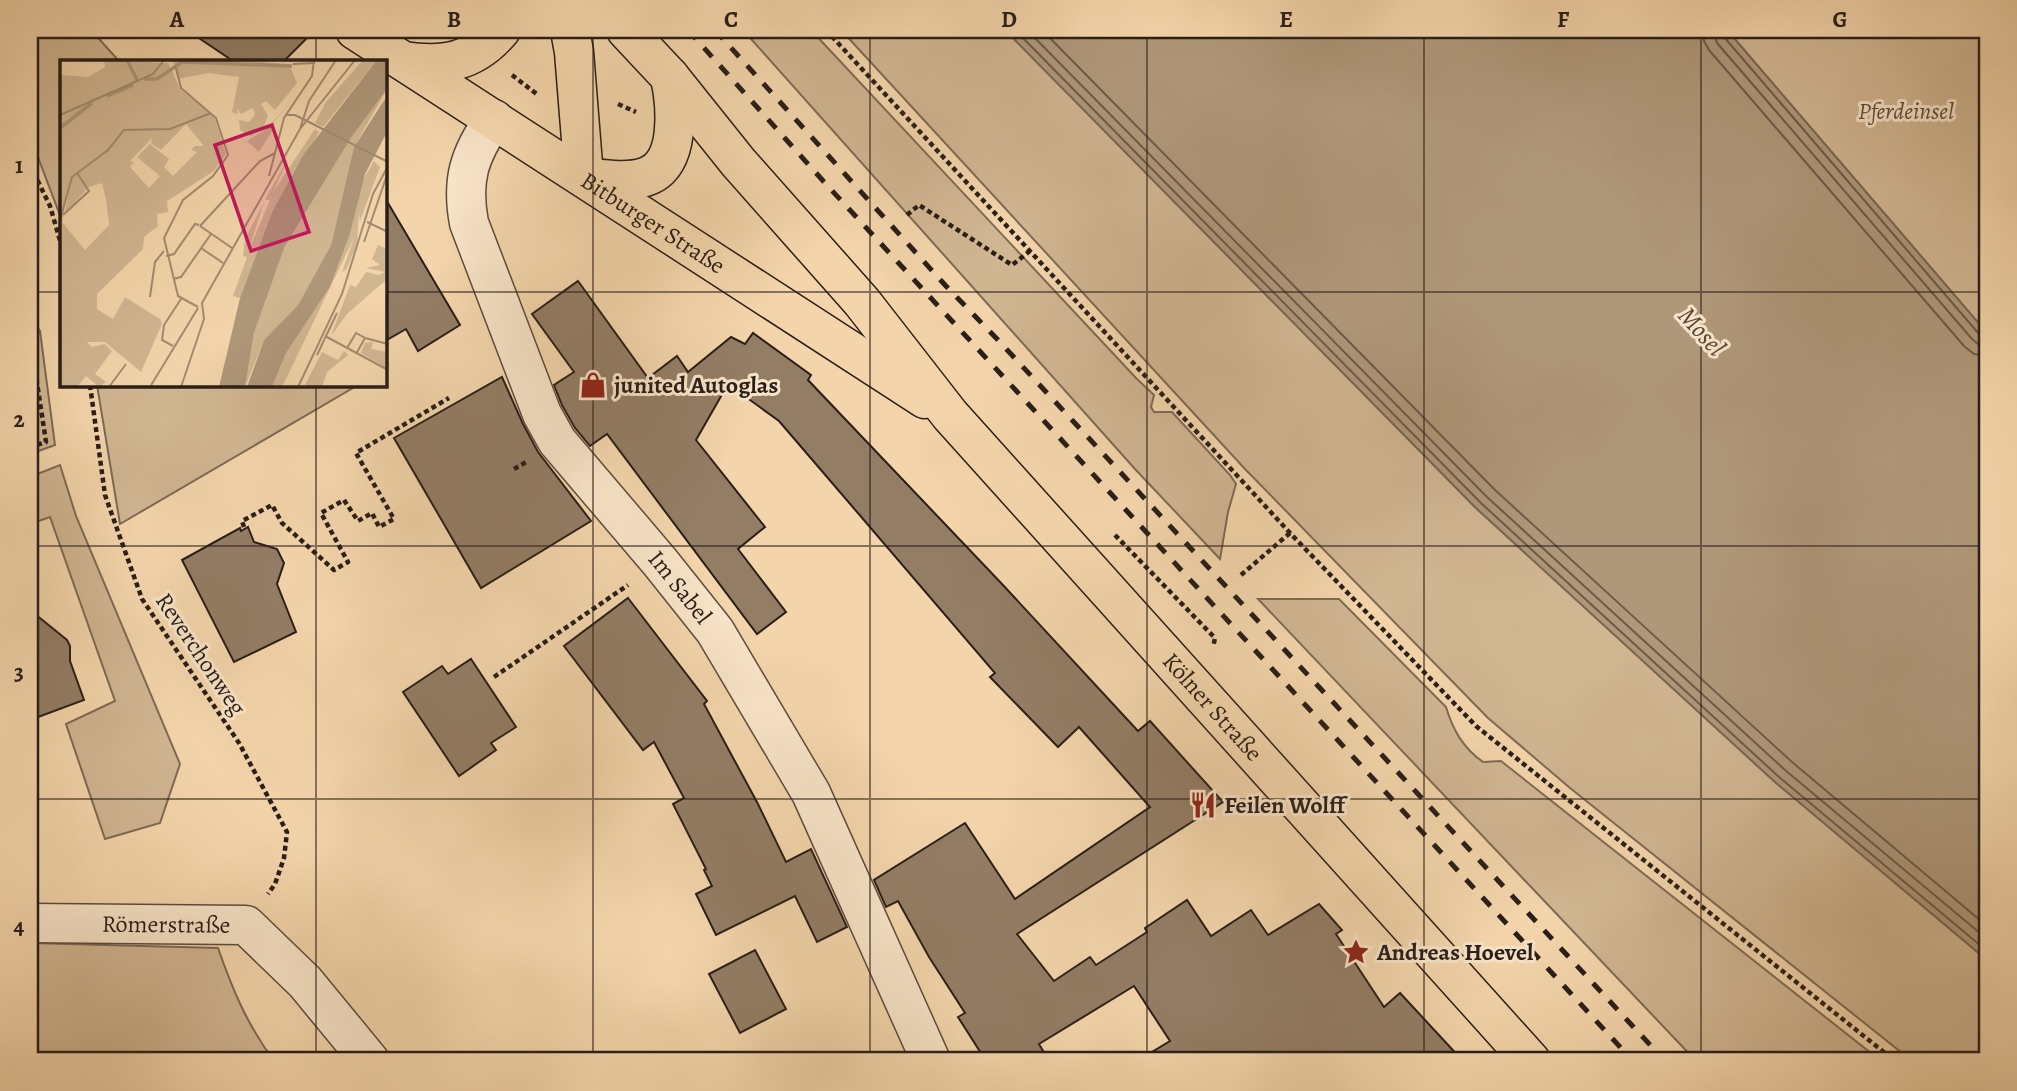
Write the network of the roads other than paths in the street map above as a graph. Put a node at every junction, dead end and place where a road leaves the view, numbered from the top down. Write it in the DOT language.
graph roads {
  1 [pos="355,30"];
  2 [pos="501,30"];
  3 [pos="570,30"];
  4 [pos="626,30"];
  5 [pos="402,61"];
  6 [pos="670,77"];
  7 [pos="494,119"];
  8 [pos="584,177"];
  9 [pos="950,415"];
  10 [pos="30,923"];
  11 [pos="370,1061"];
  12 [pos="931,1061"];
  13 [pos="1531,1061"];
  1 -- 5 [label="main road, Bitburger Straße"];
  2 -- 5 [label="main road"];
  3 -- 8 [label="main road"];
  4 -- 6 [label="main road"];
  5 -- 7 [label="main road, Bitburger Straße"];
  6 -- 8 [label="main road"];
  6 -- 9 [label="main road"];
  7 -- 8 [label="main road, Bitburger Straße"];
  7 -- 12 [label="street, Im Sabel"];
  8 -- 9 [label="main road, Bitburger Straße"];
  9 -- 13 [label="main road, Kölner Straße"];
  10 -- 11 [label="street, Römerstraße"];
}
